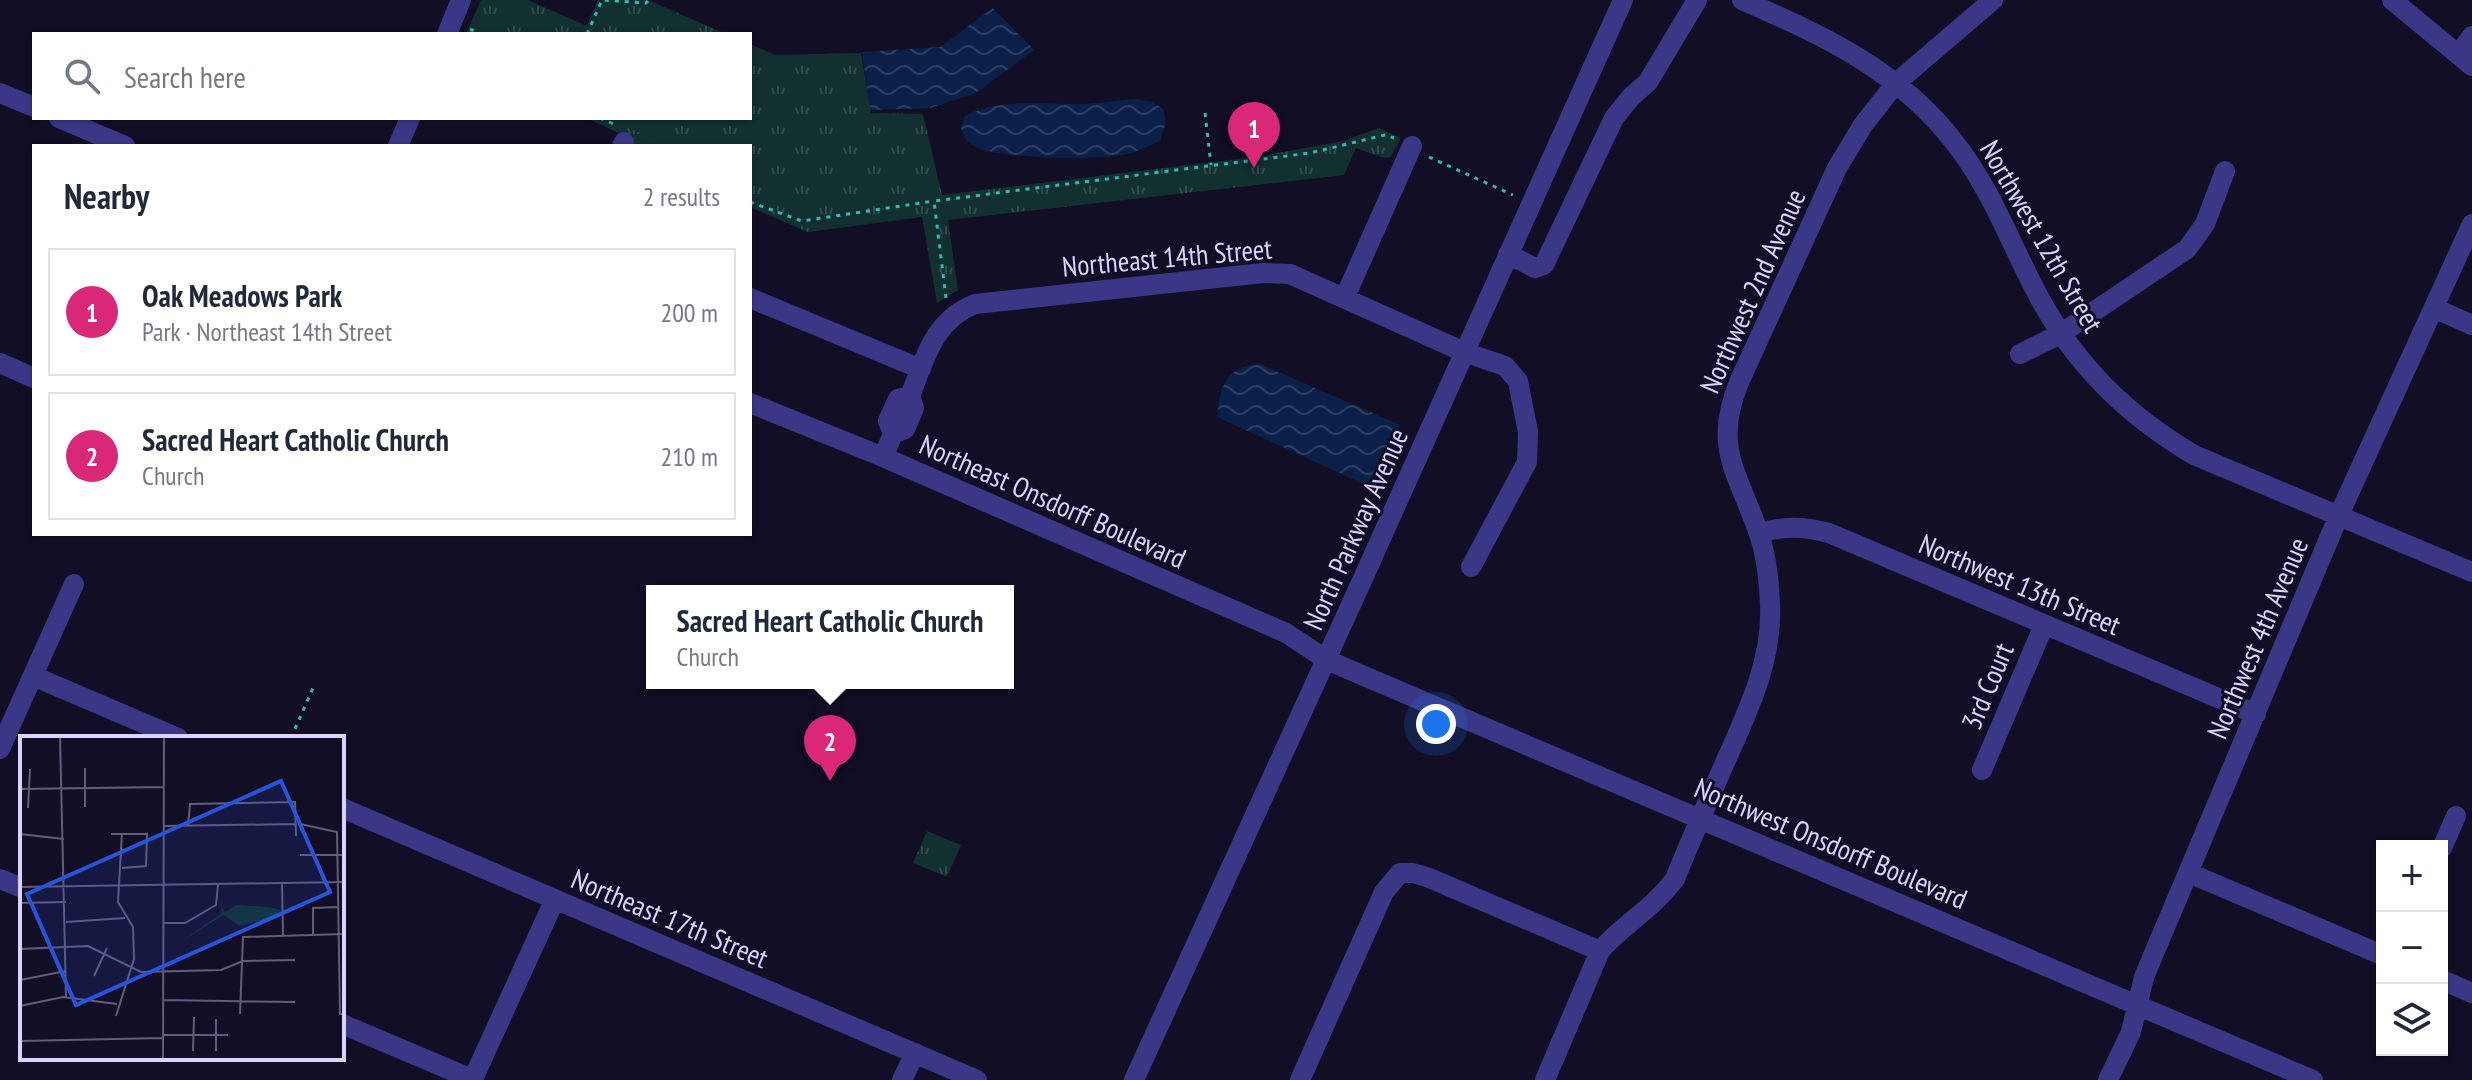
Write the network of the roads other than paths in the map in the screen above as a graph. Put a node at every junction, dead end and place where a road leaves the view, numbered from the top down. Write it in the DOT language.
graph roads {
  1 [pos="461,0"];
  2 [pos="1623,0"];
  3 [pos="1697,0"];
  4 [pos="1742,0"];
  5 [pos="1993,0"];
  6 [pos="2392,0"];
  7 [pos="448,32"];
  8 [pos="2472,36"];
  9 [pos="2465,61"];
  10 [pos="1896,83"];
  11 [pos="0,93"];
  12 [pos="32,106"];
  13 [pos="64,120"];
  14 [pos="409,120"];
  15 [pos="120,144"];
  16 [pos="399,144"];
  17 [pos="1412,146"];
  18 [pos="2225,171"];
  19 [pos="2472,224"];
  20 [pos="1508,254"];
  21 [pos="1345,297"];
  22 [pos="752,299"];
  23 [pos="2434,308"];
  24 [pos="2472,325"];
  25 [pos="2062,333"];
  26 [pos="1464,352"];
  27 [pos="2020,354"];
  28 [pos="0,363"];
  29 [pos="921,369"];
  30 [pos="32,377"];
  31 [pos="752,404"];
  32 [pos="883,457"];
  33 [pos="2339,515"];
  34 [pos="1759,533"];
  35 [pos="1471,567"];
  36 [pos="2472,572"];
  37 [pos="74,584"];
  38 [pos="2044,625"];
  39 [pos="1327,660"];
  40 [pos="33,676"];
  41 [pos="2256,714"];
  42 [pos="173,736"];
  43 [pos="0,749"];
  44 [pos="1982,770"];
  45 [pos="344,809"];
  46 [pos="2456,816"];
  47 [pos="1701,818"];
  48 [pos="2446,840"];
  49 [pos="2189,873"];
  50 [pos="0,879"];
  51 [pos="20,887"];
  52 [pos="555,899"];
  53 [pos="1600,951"];
  54 [pos="2376,952"];
  55 [pos="2448,983"];
  56 [pos="2472,993"];
  57 [pos="2135,1005"];
  58 [pos="344,1025"];
  59 [pos="915,1053"];
  60 [pos="474,1080"];
  61 [pos="902,1080"];
  62 [pos="977,1080"];
  63 [pos="1134,1080"];
  64 [pos="1300,1080"];
  65 [pos="1545,1080"];
  66 [pos="2108,1080"];
  67 [pos="2313,1080"];
  1 -- 7 [label="street"];
  2 -- 20 [label="street, North Parkway Avenue"];
  3 -- 20 [label="street"];
  4 -- 10 [label="street, Northwest 12th Street"];
  5 -- 10 [label="street, Northwest 2nd Avenue"];
  6 -- 9 [label="street"];
  8 -- 9 [label="street"];
  10 -- 25 [label="street, Northwest 12th Street"];
  10 -- 34 [label="street, Northwest 2nd Avenue"];
  11 -- 12 [label="street"];
  13 -- 15 [label="street"];
  14 -- 16 [label="street"];
  17 -- 21 [label="street"];
  18 -- 25 [label="street"];
  19 -- 23 [label="street, Northwest 4th Avenue"];
  20 -- 26 [label="street, North Parkway Avenue"];
  21 -- 26 [label="street, Northeast 14th Street"];
  21 -- 29 [label="street, Northeast 14th Street"];
  22 -- 29 [label="street"];
  23 -- 24 [label="street"];
  23 -- 33 [label="street, Northwest 4th Avenue"];
  25 -- 27 [label="street"];
  25 -- 33 [label="street, Northwest 12th Street"];
  26 -- 35 [label="street, Northeast 14th Street"];
  26 -- 39 [label="street, North Parkway Avenue"];
  28 -- 30 [label="street"];
  29 -- 32 [label="street"];
  31 -- 32 [label="street, Northeast Onsdorff Boulevard"];
  32 -- 39 [label="street, Northeast Onsdorff Boulevard"];
  33 -- 36 [label="street, Northwest 12th Street"];
  33 -- 41 [label="street, Northwest 4th Avenue"];
  34 -- 38 [label="street, Northwest 13th Street"];
  34 -- 47 [label="street, Northwest 2nd Avenue"];
  37 -- 40 [label="street"];
  38 -- 41 [label="street, Northwest 13th Street"];
  38 -- 44 [label="street, 3rd Court"];
  39 -- 47 [label="street, Northwest Onsdorff Boulevard"];
  39 -- 63 [label="street, North Parkway Avenue"];
  40 -- 42 [label="street"];
  40 -- 43 [label="street"];
  41 -- 49 [label="street, Northwest 4th Avenue"];
  45 -- 52 [label="street, Northeast 17th Street"];
  46 -- 48 [label="street"];
  47 -- 53 [label="street, Northwest 2nd Avenue"];
  47 -- 57 [label="street, Northwest Onsdorff Boulevard"];
  49 -- 54 [label="street"];
  49 -- 57 [label="street, Northwest 4th Avenue"];
  50 -- 51 [label="street"];
  52 -- 59 [label="street, Northeast 17th Street"];
  52 -- 60 [label="street"];
  53 -- 64 [label="street"];
  53 -- 65 [label="street, Northwest 2nd Avenue"];
  55 -- 56 [label="street"];
  57 -- 66 [label="street, Northwest 4th Avenue"];
  57 -- 67 [label="street, Northwest Onsdorff Boulevard"];
  58 -- 60 [label="street"];
  59 -- 61 [label="street"];
  59 -- 62 [label="street, Northeast 17th Street"];
}
